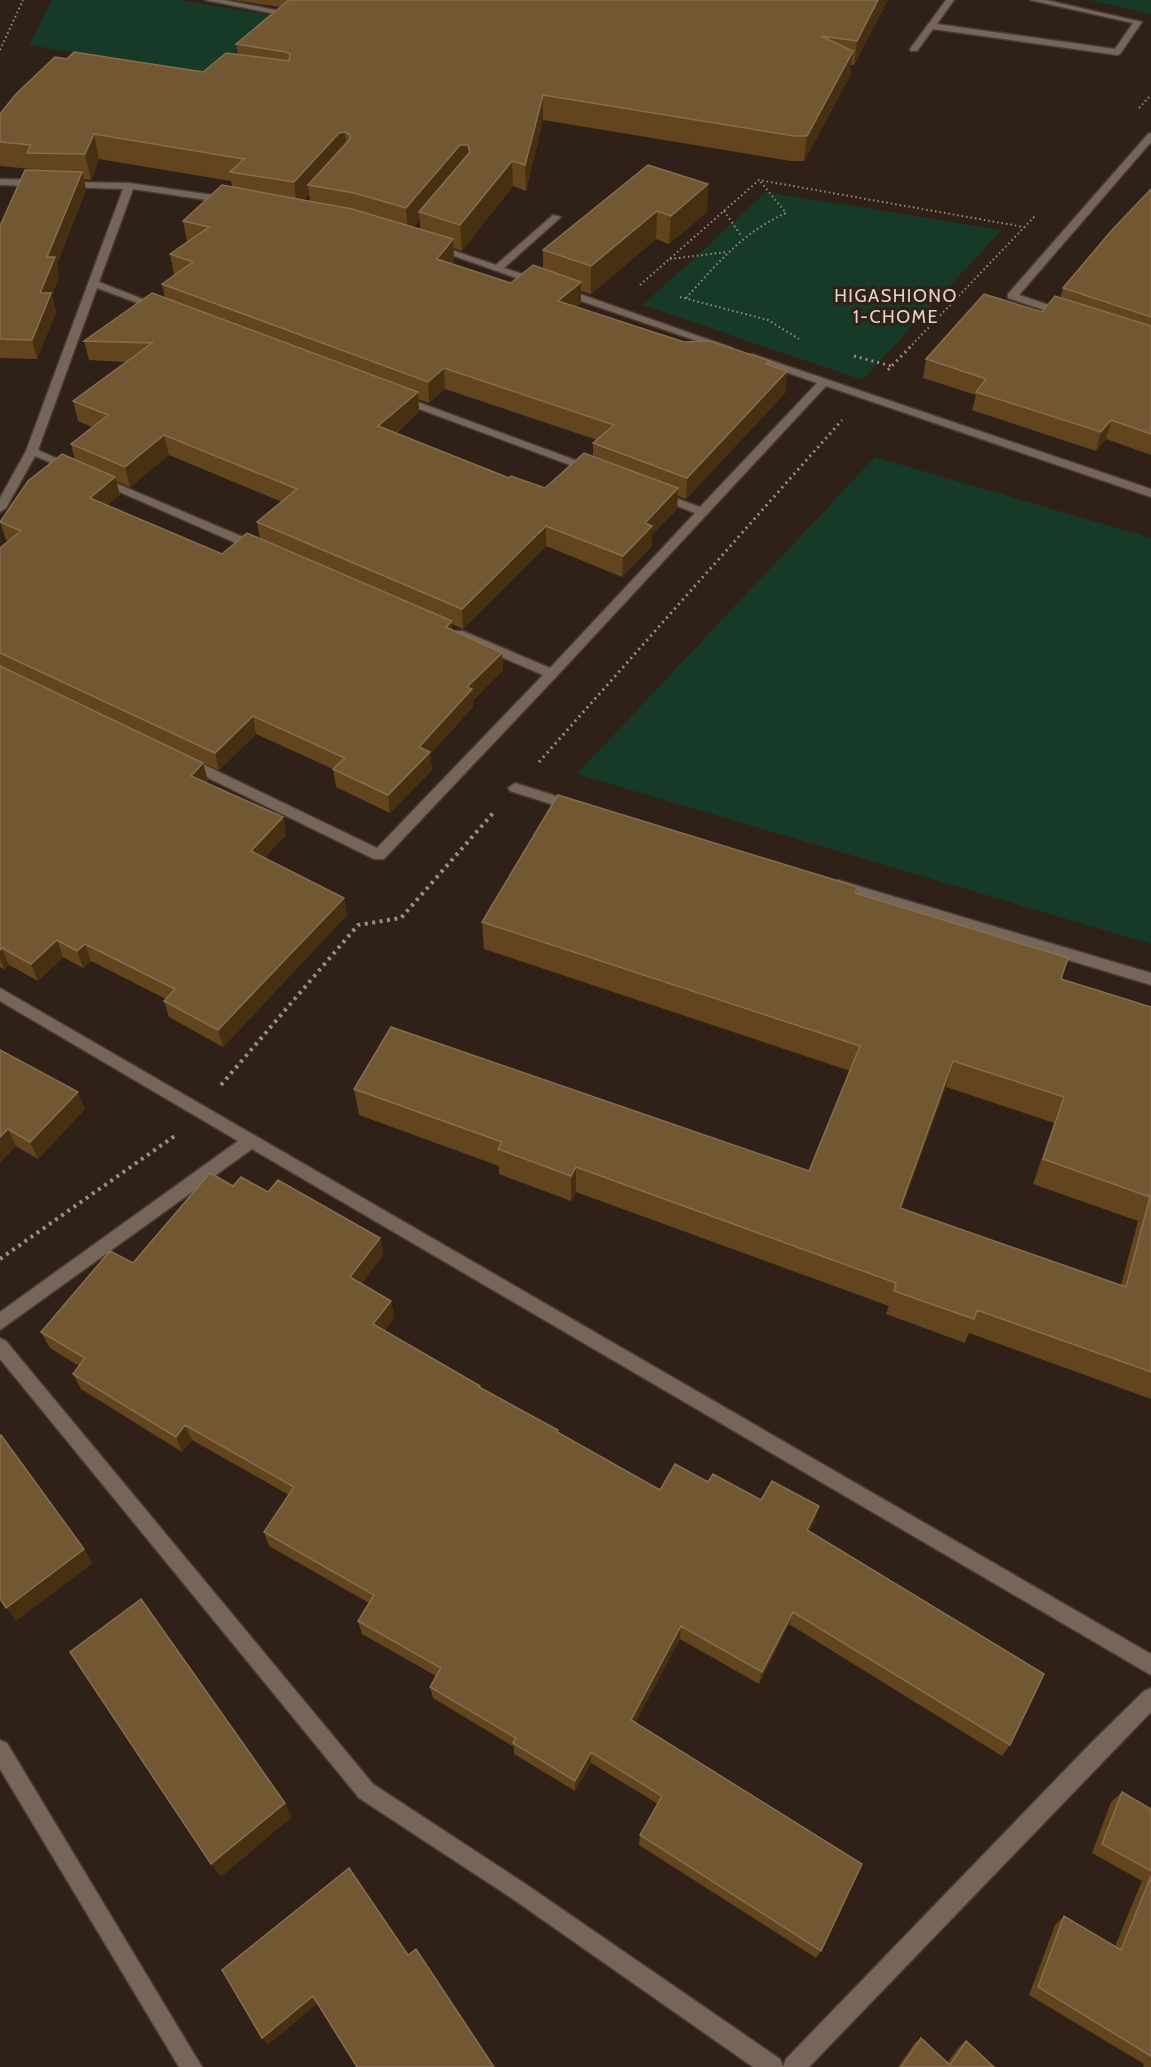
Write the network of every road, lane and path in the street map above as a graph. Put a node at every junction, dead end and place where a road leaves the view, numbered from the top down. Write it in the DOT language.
graph roads {
  1 [pos="23,0"];
  2 [pos="209,0"];
  3 [pos="950,0"];
  4 [pos="1034,0"];
  5 [pos="931,26"];
  6 [pos="272,28"];
  7 [pos="914,49"];
  8 [pos="0,50"];
  9 [pos="1151,95"];
  10 [pos="1135,112"];
  11 [pos="1151,136"];
  12 [pos="759,180"];
  13 [pos="0,182"];
  14 [pos="47,183"];
  15 [pos="58,184"];
  16 [pos="129,186"];
  17 [pos="237,202"];
  18 [pos="724,211"];
  19 [pos="1040,211"];
  20 [pos="556,217"];
  21 [pos="1024,227"];
  22 [pos="742,237"];
  23 [pos="422,243"];
  24 [pos="728,252"];
  25 [pos="670,259"];
  26 [pos="498,268"];
  27 [pos="93,283"];
  28 [pos="676,297"];
  29 [pos="686,298"];
  30 [pos="614,308"];
  31 [pos="171,312"];
  32 [pos="1076,317"];
  33 [pos="806,345"];
  34 [pos="735,351"];
  35 [pos="848,354"];
  36 [pos="746,355"];
  37 [pos="891,366"];
  38 [pos="823,382"];
  39 [pos="393,395"];
  40 [pos="864,395"];
  41 [pos="32,451"];
  42 [pos="603,474"];
  43 [pos="647,491"];
  44 [pos="1151,493"];
  45 [pos="0,508"];
  46 [pos="703,512"];
  47 [pos="270,553"];
  48 [pos="444,627"];
  49 [pos="552,674"];
  50 [pos="179,759"];
  51 [pos="515,788"];
  52 [pos="584,809"];
  53 [pos="822,880"];
  54 [pos="1151,979"];
  55 [pos="0,994"];
  56 [pos="199,1111"];
  57 [pos="250,1141"];
  58 [pos="0,1258"];
  59 [pos="0,1322"];
  60 [pos="0,1346"];
  61 [pos="1151,1665"];
  62 [pos="1151,1698"];
  63 [pos="0,1750"];
  64 [pos="191,2067"];
  65 [pos="772,2067"];
  66 [pos="794,2067"];
  1 -- 8 [label="path"];
  2 -- 6 [label="street"];
  3 -- 5 [label="street"];
  4 -- 5 [label="street"];
  5 -- 7 [label="street"];
  9 -- 10 [label="path"];
  11 -- 32 [label="street"];
  12 -- 18 [label="path"];
  12 -- 21 [label="path"];
  12 -- 22 [label="path"];
  13 -- 14 [label="street"];
  15 -- 16 [label="street"];
  16 -- 17 [label="street"];
  16 -- 27 [label="street"];
  18 -- 22 [label="path"];
  18 -- 25 [label="path"];
  19 -- 21 [label="path"];
  20 -- 26 [label="street"];
  21 -- 37 [label="path"];
  22 -- 24 [label="path"];
  23 -- 26 [label="street"];
  24 -- 25 [label="path"];
  24 -- 29 [label="path"];
  25 -- 30 [label="path"];
  26 -- 30 [label="street"];
  27 -- 31 [label="street"];
  27 -- 41 [label="street"];
  28 -- 29 [label="path"];
  29 -- 33 [label="path"];
  30 -- 34 [label="street"];
  35 -- 37 [label="path"];
  36 -- 38 [label="street"];
  37 -- 40 [label="path"];
  38 -- 40 [label="street"];
  38 -- 46 [label="street"];
  39 -- 42 [label="street"];
  40 -- 44 [label="street"];
  40 -- 51 [label="path"];
  41 -- 45 [label="street"];
  41 -- 47 [label="street"];
  43 -- 46 [label="street"];
  46 -- 49 [label="street"];
  48 -- 49 [label="street"];
  49 -- 50 [label="street"];
  51 -- 52 [label="street"];
  51 -- 56 [label="path"];
  53 -- 54 [label="street"];
  55 -- 56 [label="street"];
  56 -- 57 [label="street"];
  56 -- 58 [label="path"];
  57 -- 59 [label="street"];
  57 -- 61 [label="street"];
  60 -- 65 [label="street"];
  62 -- 66 [label="street"];
  63 -- 64 [label="street"];
}
